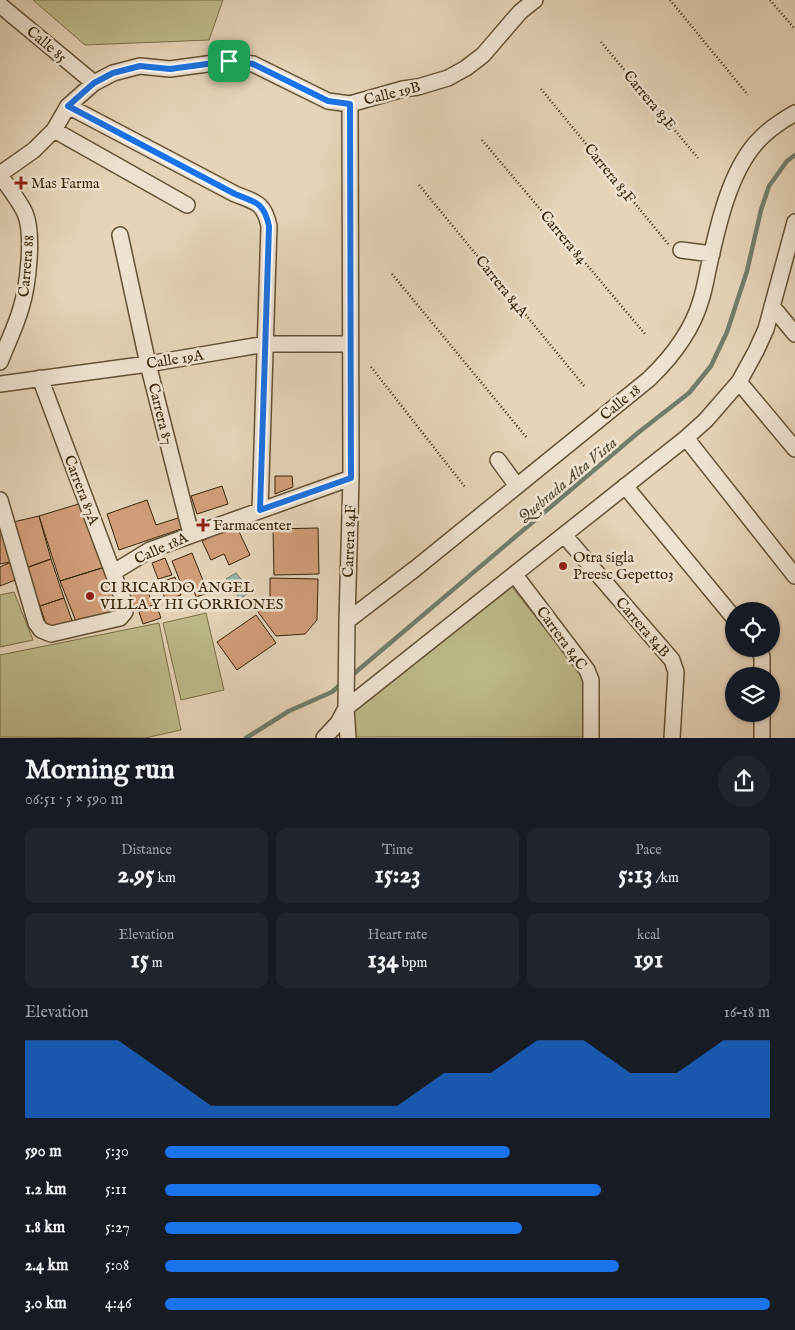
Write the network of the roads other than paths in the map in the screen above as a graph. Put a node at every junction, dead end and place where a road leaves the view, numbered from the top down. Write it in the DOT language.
graph roads {
  1 [pos="535,0"];
  2 [pos="0,5"];
  3 [pos="94,83"];
  4 [pos="350,104"];
  5 [pos="68,106"];
  6 [pos="795,113"];
  7 [pos="54,130"];
  8 [pos="0,174"];
  9 [pos="187,205"];
  10 [pos="795,222"];
  11 [pos="120,235"];
  12 [pos="677,250"];
  13 [pos="712,254"];
  14 [pos="772,306"];
  15 [pos="795,334"];
  16 [pos="266,344"];
  17 [pos="350,344"];
  18 [pos="0,362"];
  19 [pos="148,364"];
  20 [pos="40,378"];
  21 [pos="739,382"];
  22 [pos="0,384"];
  23 [pos="686,438"];
  24 [pos="795,449"];
  25 [pos="498,460"];
  26 [pos="351,478"];
  27 [pos="517,486"];
  28 [pos="625,486"];
  29 [pos="0,500"];
  30 [pos="260,510"];
  31 [pos="192,534"];
  32 [pos="564,535"];
  33 [pos="114,572"];
  34 [pos="515,575"];
  35 [pos="795,576"];
  36 [pos="725,607"];
  37 [pos="347,621"];
  38 [pos="346,708"];
  39 [pos="762,722"];
  40 [pos="324,738"];
  41 [pos="348,738"];
  42 [pos="591,738"];
  43 [pos="672,738"];
  44 [pos="762,738"];
  1 -- 4 [label="street, Calle 19B"];
  2 -- 3 [label="street, Calle 85"];
  3 -- 4 [label="street, Calle 19B"];
  3 -- 5 [label="street, Calle 19B"];
  4 -- 17 [label="street, Carrera 84F"];
  5 -- 7 [label="street, Calle 19B"];
  5 -- 16 [label="street"];
  6 -- 13 [label="street, Calle 18"];
  7 -- 8 [label="street, Calle 19B"];
  7 -- 9 [label="street"];
  8 -- 18 [label="street, Carrera 88"];
  10 -- 14 [label="street"];
  11 -- 19 [label="street, Carrera 87"];
  12 -- 13 [label="street"];
  13 -- 27 [label="street, Calle 18"];
  14 -- 15 [label="street"];
  14 -- 21 [label="street"];
  16 -- 17 [label="street, Calle 19A"];
  16 -- 19 [label="street, Calle 19A"];
  16 -- 30 [label="street"];
  17 -- 26 [label="street, Carrera 84F"];
  19 -- 20 [label="street, Calle 19A"];
  19 -- 31 [label="street, Carrera 87"];
  20 -- 22 [label="street, Calle 19A"];
  20 -- 33 [label="street, Carrera 87A"];
  21 -- 23 [label="street"];
  21 -- 24 [label="street"];
  23 -- 28 [label="street"];
  23 -- 35 [label="street"];
  25 -- 27 [label="street"];
  26 -- 30 [label="street, Calle 18A"];
  26 -- 37 [label="street, Carrera 84F"];
  27 -- 37 [label="street, Calle 18"];
  28 -- 32 [label="street"];
  28 -- 36 [label="street"];
  29 -- 33 [label="street, Carrera 87A"];
  30 -- 31 [label="street, Calle 18A"];
  31 -- 33 [label="street, Calle 18A"];
  32 -- 34 [label="street"];
  32 -- 43 [label="street, Carrera 84B"];
  34 -- 38 [label="street"];
  34 -- 42 [label="street, Carrera 84C"];
  37 -- 38 [label="street, Carrera 84F"];
  38 -- 40 [label="street"];
  38 -- 41 [label="street, Carrera 84F"];
  39 -- 44 [label="street"];
}
